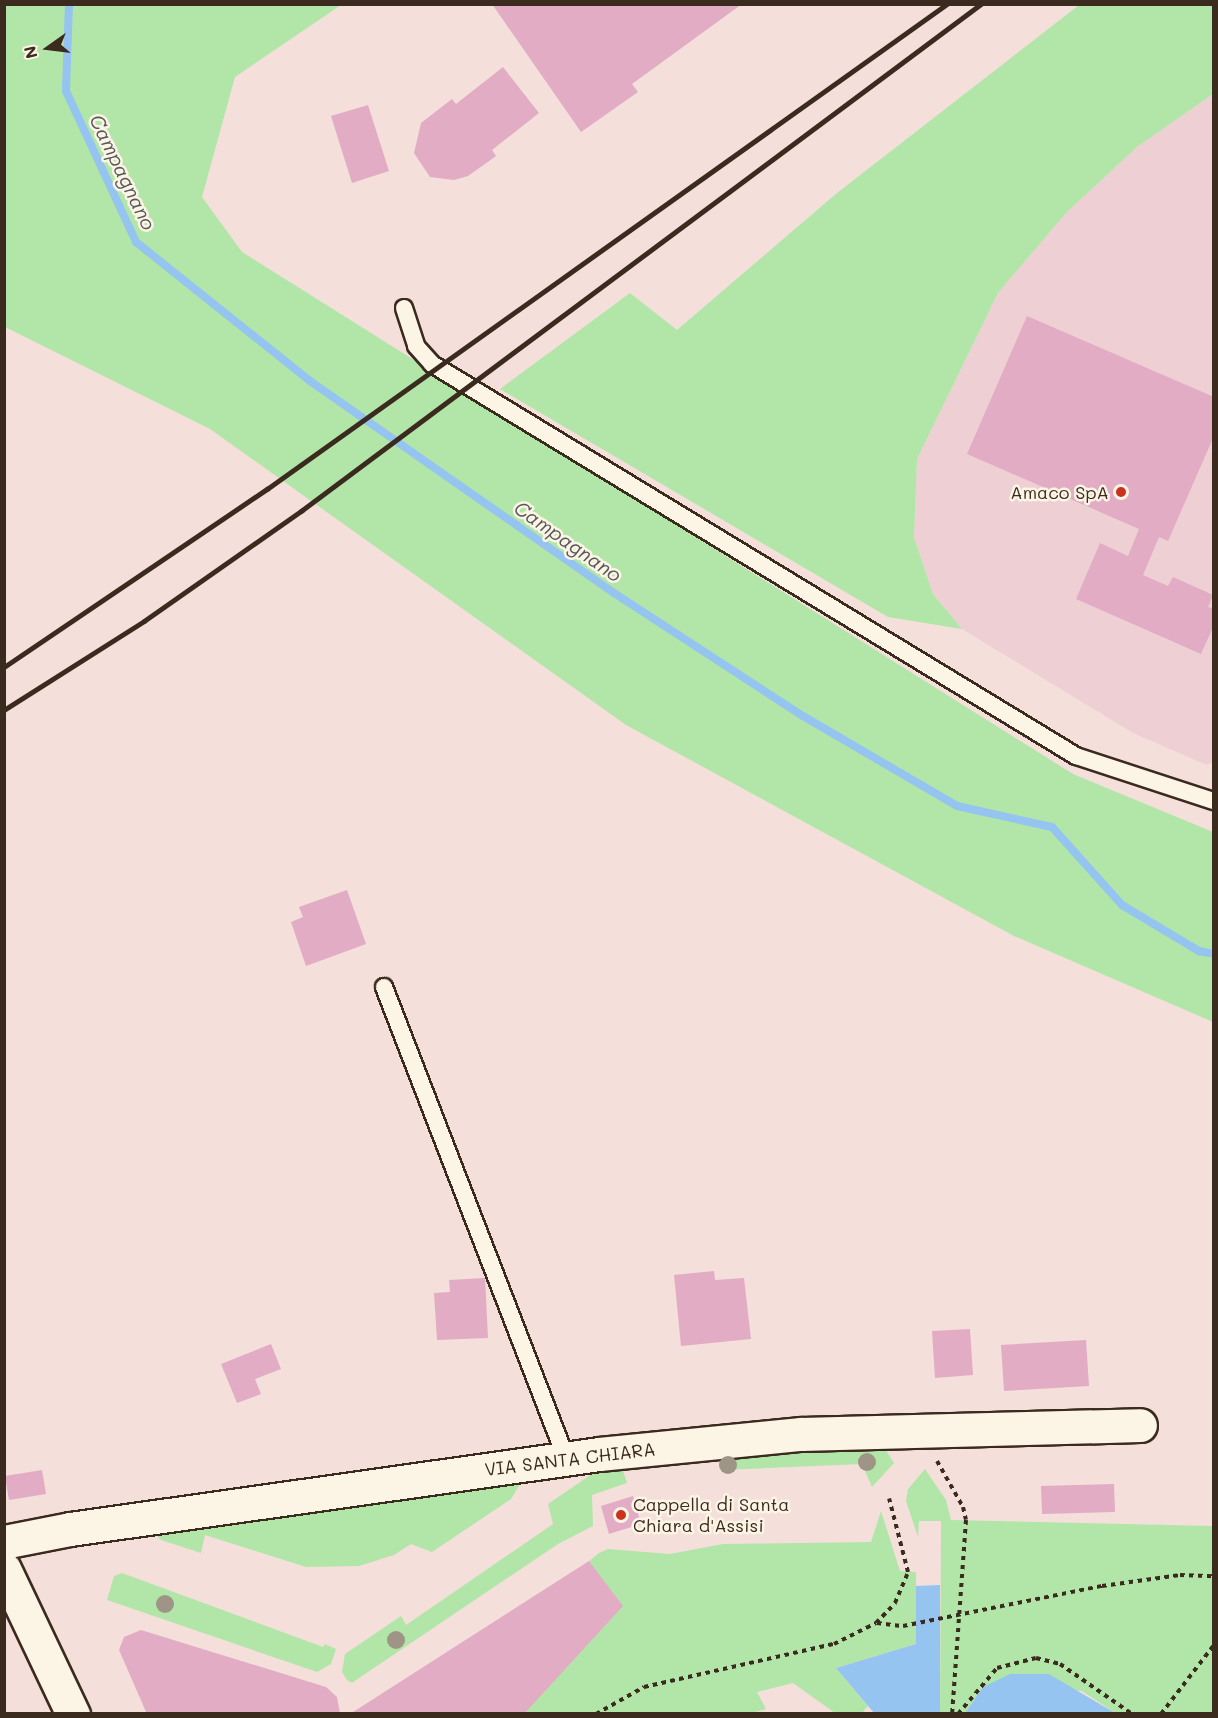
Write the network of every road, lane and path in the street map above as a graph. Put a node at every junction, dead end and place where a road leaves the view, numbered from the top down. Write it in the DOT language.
graph roads {
  1 [pos="404,308"];
  2 [pos="1214,801"];
  3 [pos="384,987"];
  4 [pos="1140,1425"];
  5 [pos="920,1431"];
  6 [pos="566,1458"];
  7 [pos="889,1498"];
  8 [pos="4,1542"];
  9 [pos="4,1569"];
  10 [pos="1214,1576"];
  11 [pos="960,1615"];
  12 [pos="876,1623"];
  13 [pos="1214,1646"];
  14 [pos="73,1713"];
  15 [pos="596,1713"];
  16 [pos="952,1713"];
  17 [pos="958,1713"];
  18 [pos="1132,1713"];
  19 [pos="1161,1713"];
  1 -- 2 [label="lane"];
  3 -- 6 [label="lane"];
  4 -- 5 [label="street, VIA SANTA CHIARA"];
  5 -- 6 [label="street, VIA SANTA CHIARA"];
  5 -- 11 [label="path"];
  6 -- 8 [label="street, VIA SANTA CHIARA"];
  7 -- 12 [label="path"];
  9 -- 14 [label="street"];
  10 -- 11 [label="path"];
  11 -- 12 [label="path"];
  11 -- 16 [label="path"];
  12 -- 15 [label="path"];
  13 -- 19 [label="path"];
  17 -- 18 [label="path"];
}
